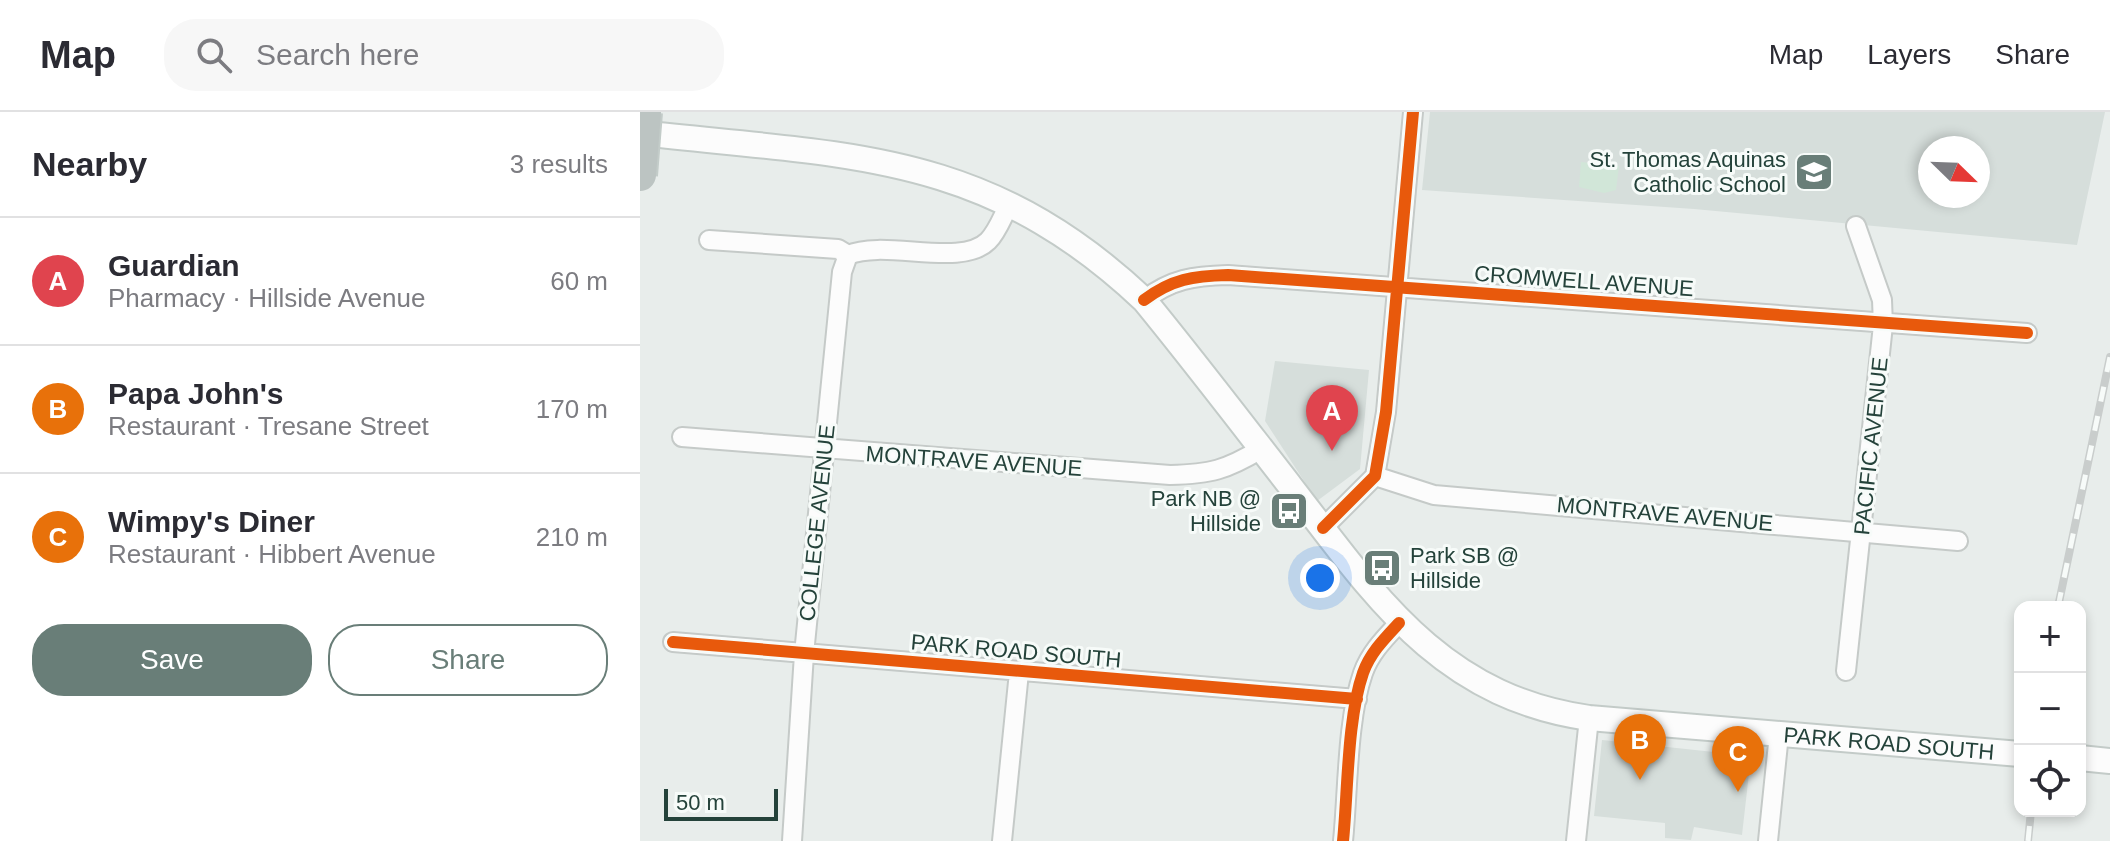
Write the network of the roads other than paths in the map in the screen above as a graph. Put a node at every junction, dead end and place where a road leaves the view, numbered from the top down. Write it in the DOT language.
graph roads {
  1 [pos="645,112"];
  2 [pos="1413,112"];
  3 [pos="640,133"];
  4 [pos="640,175"];
  5 [pos="1010,203"];
  6 [pos="1856,226"];
  7 [pos="709,240"];
  8 [pos="848,255"];
  9 [pos="1399,287"];
  10 [pos="1144,300"];
  11 [pos="1883,325"];
  12 [pos="2027,333"];
  13 [pos="682,437"];
  14 [pos="1261,449"];
  15 [pos="824,450"];
  16 [pos="1375,476"];
  17 [pos="1323,528"];
  18 [pos="1863,530"];
  19 [pos="1958,541"];
  20 [pos="1399,623"];
  21 [pos="673,642"];
  22 [pos="804,654"];
  23 [pos="1846,671"];
  24 [pos="1019,672"];
  25 [pos="1357,699"];
  26 [pos="1589,718"];
  27 [pos="1779,734"];
  28 [pos="2014,754"];
  29 [pos="2086,759"];
  30 [pos="2110,761"];
  31 [pos="792,841"];
  32 [pos="1002,841"];
  33 [pos="1343,841"];
  34 [pos="1576,841"];
  35 [pos="1768,841"];
  1 -- 4 [label="highway, bridge"];
  2 -- 9 [label="street"];
  3 -- 5 [label="main road, PARK ROAD SOUTH"];
  5 -- 8 [label="street"];
  5 -- 10 [label="main road, PARK ROAD SOUTH"];
  6 -- 11 [label="street, PACIFIC AVENUE"];
  7 -- 8 [label="street"];
  8 -- 15 [label="street, COLLEGE AVENUE"];
  9 -- 10 [label="street, CROMWELL AVENUE"];
  9 -- 11 [label="street, CROMWELL AVENUE"];
  9 -- 16 [label="street"];
  10 -- 14 [label="main road, PARK ROAD SOUTH"];
  11 -- 12 [label="street, CROMWELL AVENUE"];
  11 -- 18 [label="street, PACIFIC AVENUE"];
  13 -- 15 [label="street, MONTRAVE AVENUE"];
  14 -- 15 [label="street, MONTRAVE AVENUE"];
  14 -- 17 [label="main road, PARK ROAD SOUTH"];
  15 -- 22 [label="street, COLLEGE AVENUE"];
  16 -- 17 [label="street"];
  16 -- 18 [label="street, MONTRAVE AVENUE"];
  17 -- 20 [label="main road, PARK ROAD SOUTH"];
  18 -- 19 [label="street, MONTRAVE AVENUE"];
  18 -- 23 [label="street, PACIFIC AVENUE"];
  20 -- 25 [label="street"];
  20 -- 26 [label="main road, PARK ROAD SOUTH"];
  21 -- 22 [label="street, PARK ROAD SOUTH"];
  22 -- 24 [label="street, PARK ROAD SOUTH"];
  22 -- 31 [label="street, COLLEGE AVENUE"];
  24 -- 25 [label="street, PARK ROAD SOUTH"];
  24 -- 32 [label="street"];
  25 -- 33 [label="street"];
  26 -- 27 [label="main road, PARK ROAD SOUTH"];
  26 -- 34 [label="street"];
  27 -- 28 [label="main road, PARK ROAD SOUTH"];
  27 -- 35 [label="street"];
  29 -- 30 [label="main road"];
}
